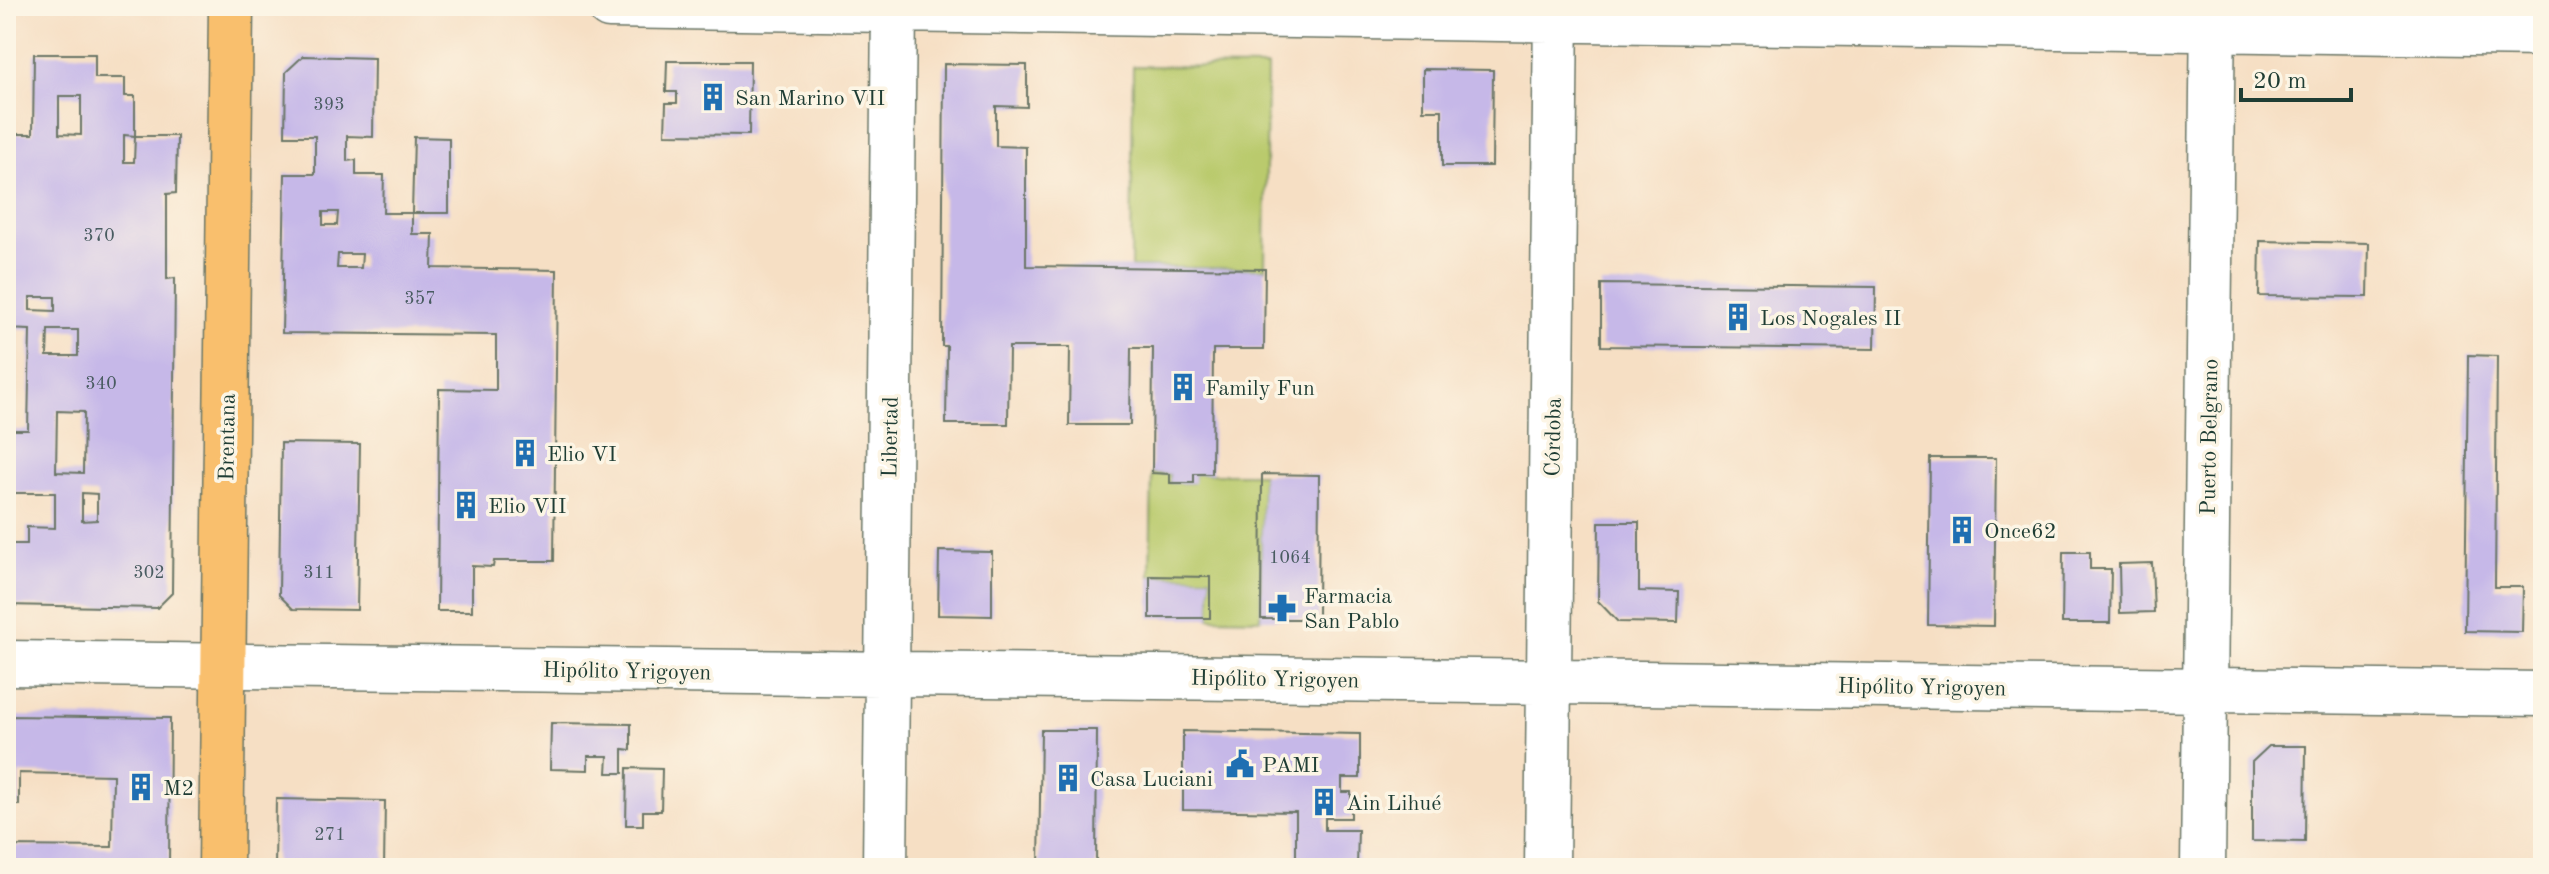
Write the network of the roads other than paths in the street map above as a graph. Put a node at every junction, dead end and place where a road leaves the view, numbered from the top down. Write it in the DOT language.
graph roads {
  1 [pos="231,6"];
  2 [pos="609,6"];
  3 [pos="894,8"];
  4 [pos="1211,10"];
  5 [pos="1556,13"];
  6 [pos="2213,18"];
  7 [pos="2543,34"];
  8 [pos="6,663"];
  9 [pos="223,665"];
  10 [pos="887,673"];
  11 [pos="1549,681"];
  12 [pos="2205,690"];
  13 [pos="2543,694"];
  14 [pos="221,868"];
  15 [pos="885,868"];
  16 [pos="1547,868"];
  17 [pos="2203,868"];
  1 -- 9 [label="main road, Brentana"];
  2 -- 3 [label="street"];
  3 -- 4 [label="street"];
  3 -- 10 [label="street, Libertad"];
  4 -- 5 [label="street"];
  5 -- 6 [label="street"];
  5 -- 11 [label="street, Córdoba"];
  6 -- 7 [label="street"];
  6 -- 12 [label="street, Puerto Belgrano"];
  8 -- 9 [label="street, Hipólito Yrigoyen"];
  9 -- 10 [label="street, Hipólito Yrigoyen"];
  9 -- 14 [label="main road, Brentana"];
  10 -- 11 [label="street, Hipólito Yrigoyen"];
  10 -- 15 [label="street, Libertad"];
  11 -- 12 [label="street, Hipólito Yrigoyen"];
  11 -- 16 [label="street, Córdoba"];
  12 -- 13 [label="street, Hipólito Yrigoyen"];
  12 -- 17 [label="street, Puerto Belgrano"];
}
